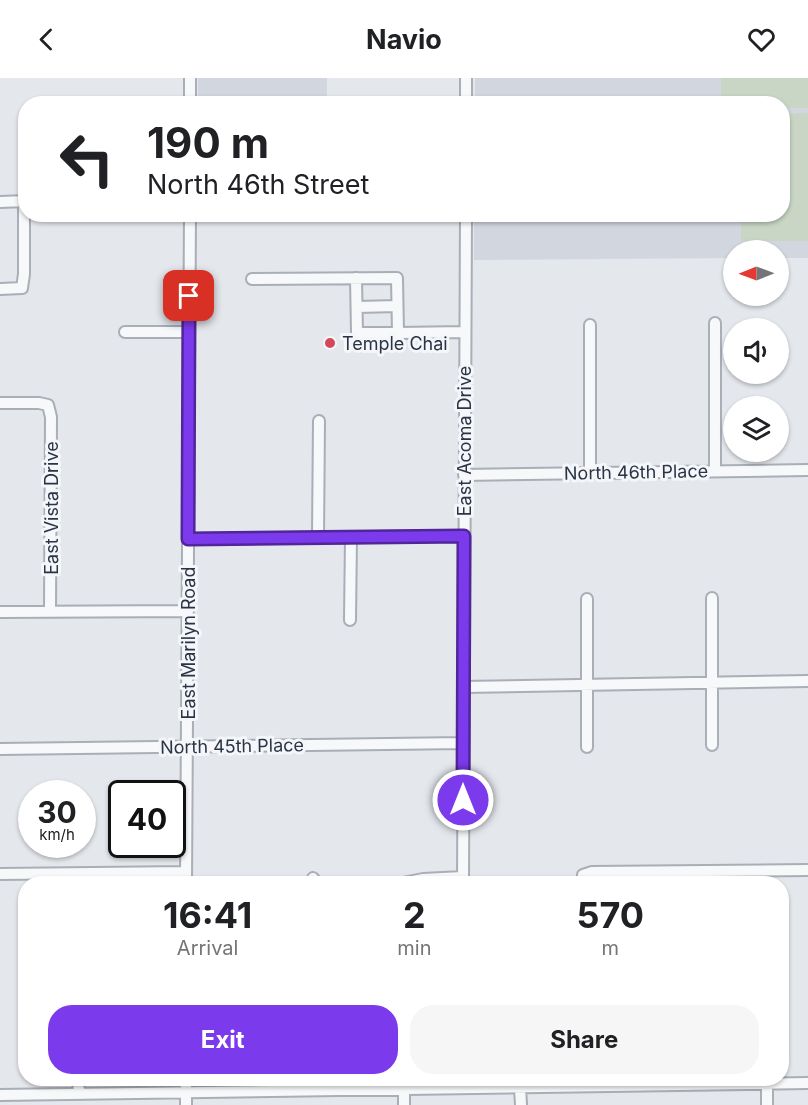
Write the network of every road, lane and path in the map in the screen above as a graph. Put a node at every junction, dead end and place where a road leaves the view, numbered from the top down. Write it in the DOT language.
graph roads {
  1 [pos="190,78"];
  2 [pos="466,78"];
  3 [pos="190,96"];
  4 [pos="466,96"];
  5 [pos="18,201"];
  6 [pos="0,202"];
  7 [pos="25,222"];
  8 [pos="190,222"];
  9 [pos="466,222"];
  10 [pos="356,278"];
  11 [pos="252,279"];
  12 [pos="0,290"];
  13 [pos="397,306"];
  14 [pos="357,307"];
  15 [pos="715,323"];
  16 [pos="590,325"];
  17 [pos="125,332"];
  18 [pos="189,332"];
  19 [pos="398,333"];
  20 [pos="465,333"];
  21 [pos="0,403"];
  22 [pos="319,421"];
  23 [pos="808,470"];
  24 [pos="715,471"];
  25 [pos="590,472"];
  26 [pos="464,475"];
  27 [pos="464,536"];
  28 [pos="318,537"];
  29 [pos="351,537"];
  30 [pos="188,539"];
  31 [pos="712,598"];
  32 [pos="587,599"];
  33 [pos="188,611"];
  34 [pos="0,612"];
  35 [pos="50,612"];
  36 [pos="350,621"];
  37 [pos="808,681"];
  38 [pos="712,683"];
  39 [pos="587,685"];
  40 [pos="463,687"];
  41 [pos="463,743"];
  42 [pos="712,745"];
  43 [pos="187,747"];
  44 [pos="587,747"];
  45 [pos="0,749"];
  46 [pos="808,870"];
  47 [pos="0,874"];
  48 [pos="93,876"];
  49 [pos="186,876"];
  50 [pos="463,876"];
  51 [pos="586,876"];
  52 [pos="789,1083"];
  53 [pos="808,1083"];
  54 [pos="78,1086"];
  55 [pos="186,1086"];
  56 [pos="432,1086"];
  57 [pos="505,1086"];
  58 [pos="535,1086"];
  59 [pos="767,1086"];
  60 [pos="520,1087"];
  61 [pos="404,1089"];
  62 [pos="186,1093"];
  63 [pos="79,1094"];
  64 [pos="0,1095"];
  65 [pos="186,1105"];
  66 [pos="404,1105"];
  67 [pos="521,1105"];
  68 [pos="767,1105"];
  1 -- 3 [label="street"];
  2 -- 4 [label="street"];
  5 -- 6 [label="street"];
  7 -- 12 [label="street"];
  8 -- 18 [label="street, East Marilyn Road"];
  9 -- 20 [label="street, East Acoma Drive"];
  10 -- 11 [label="street"];
  10 -- 13 [label="street"];
  10 -- 14 [label="street"];
  13 -- 14 [label="street"];
  13 -- 19 [label="street"];
  14 -- 19 [label="street"];
  15 -- 24 [label="street"];
  16 -- 25 [label="street"];
  17 -- 18 [label="street"];
  18 -- 30 [label="street, East Marilyn Road"];
  19 -- 20 [label="street"];
  20 -- 26 [label="street, East Acoma Drive"];
  21 -- 35 [label="street, East Vista Drive"];
  22 -- 28 [label="street"];
  23 -- 24 [label="street, North 46th Place"];
  24 -- 25 [label="street, North 46th Place"];
  25 -- 26 [label="street, North 46th Place"];
  26 -- 27 [label="street, East Acoma Drive"];
  27 -- 29 [label="street"];
  27 -- 40 [label="street, East Acoma Drive"];
  28 -- 29 [label="street"];
  28 -- 30 [label="street"];
  29 -- 36 [label="street"];
  30 -- 33 [label="street, East Marilyn Road"];
  31 -- 38 [label="street"];
  32 -- 39 [label="street"];
  33 -- 35 [label="street"];
  33 -- 43 [label="street, East Marilyn Road"];
  34 -- 35 [label="street"];
  37 -- 38 [label="street"];
  38 -- 39 [label="street"];
  38 -- 42 [label="street"];
  39 -- 40 [label="street"];
  39 -- 44 [label="street"];
  40 -- 41 [label="street, East Acoma Drive"];
  41 -- 43 [label="street, North 45th Place"];
  41 -- 50 [label="street, East Acoma Drive"];
  43 -- 45 [label="street, North 45th Place"];
  43 -- 49 [label="street, East Marilyn Road"];
  46 -- 51 [label="street"];
  47 -- 48 [label="street"];
  52 -- 53 [label="street"];
  54 -- 63 [label="street"];
  55 -- 62 [label="street"];
  56 -- 61 [label="street"];
  57 -- 60 [label="street"];
  58 -- 60 [label="street"];
  59 -- 68 [label="street"];
  60 -- 67 [label="street"];
  61 -- 62 [label="street"];
  61 -- 66 [label="street"];
  62 -- 63 [label="street"];
  62 -- 65 [label="street"];
  63 -- 64 [label="street"];
}
